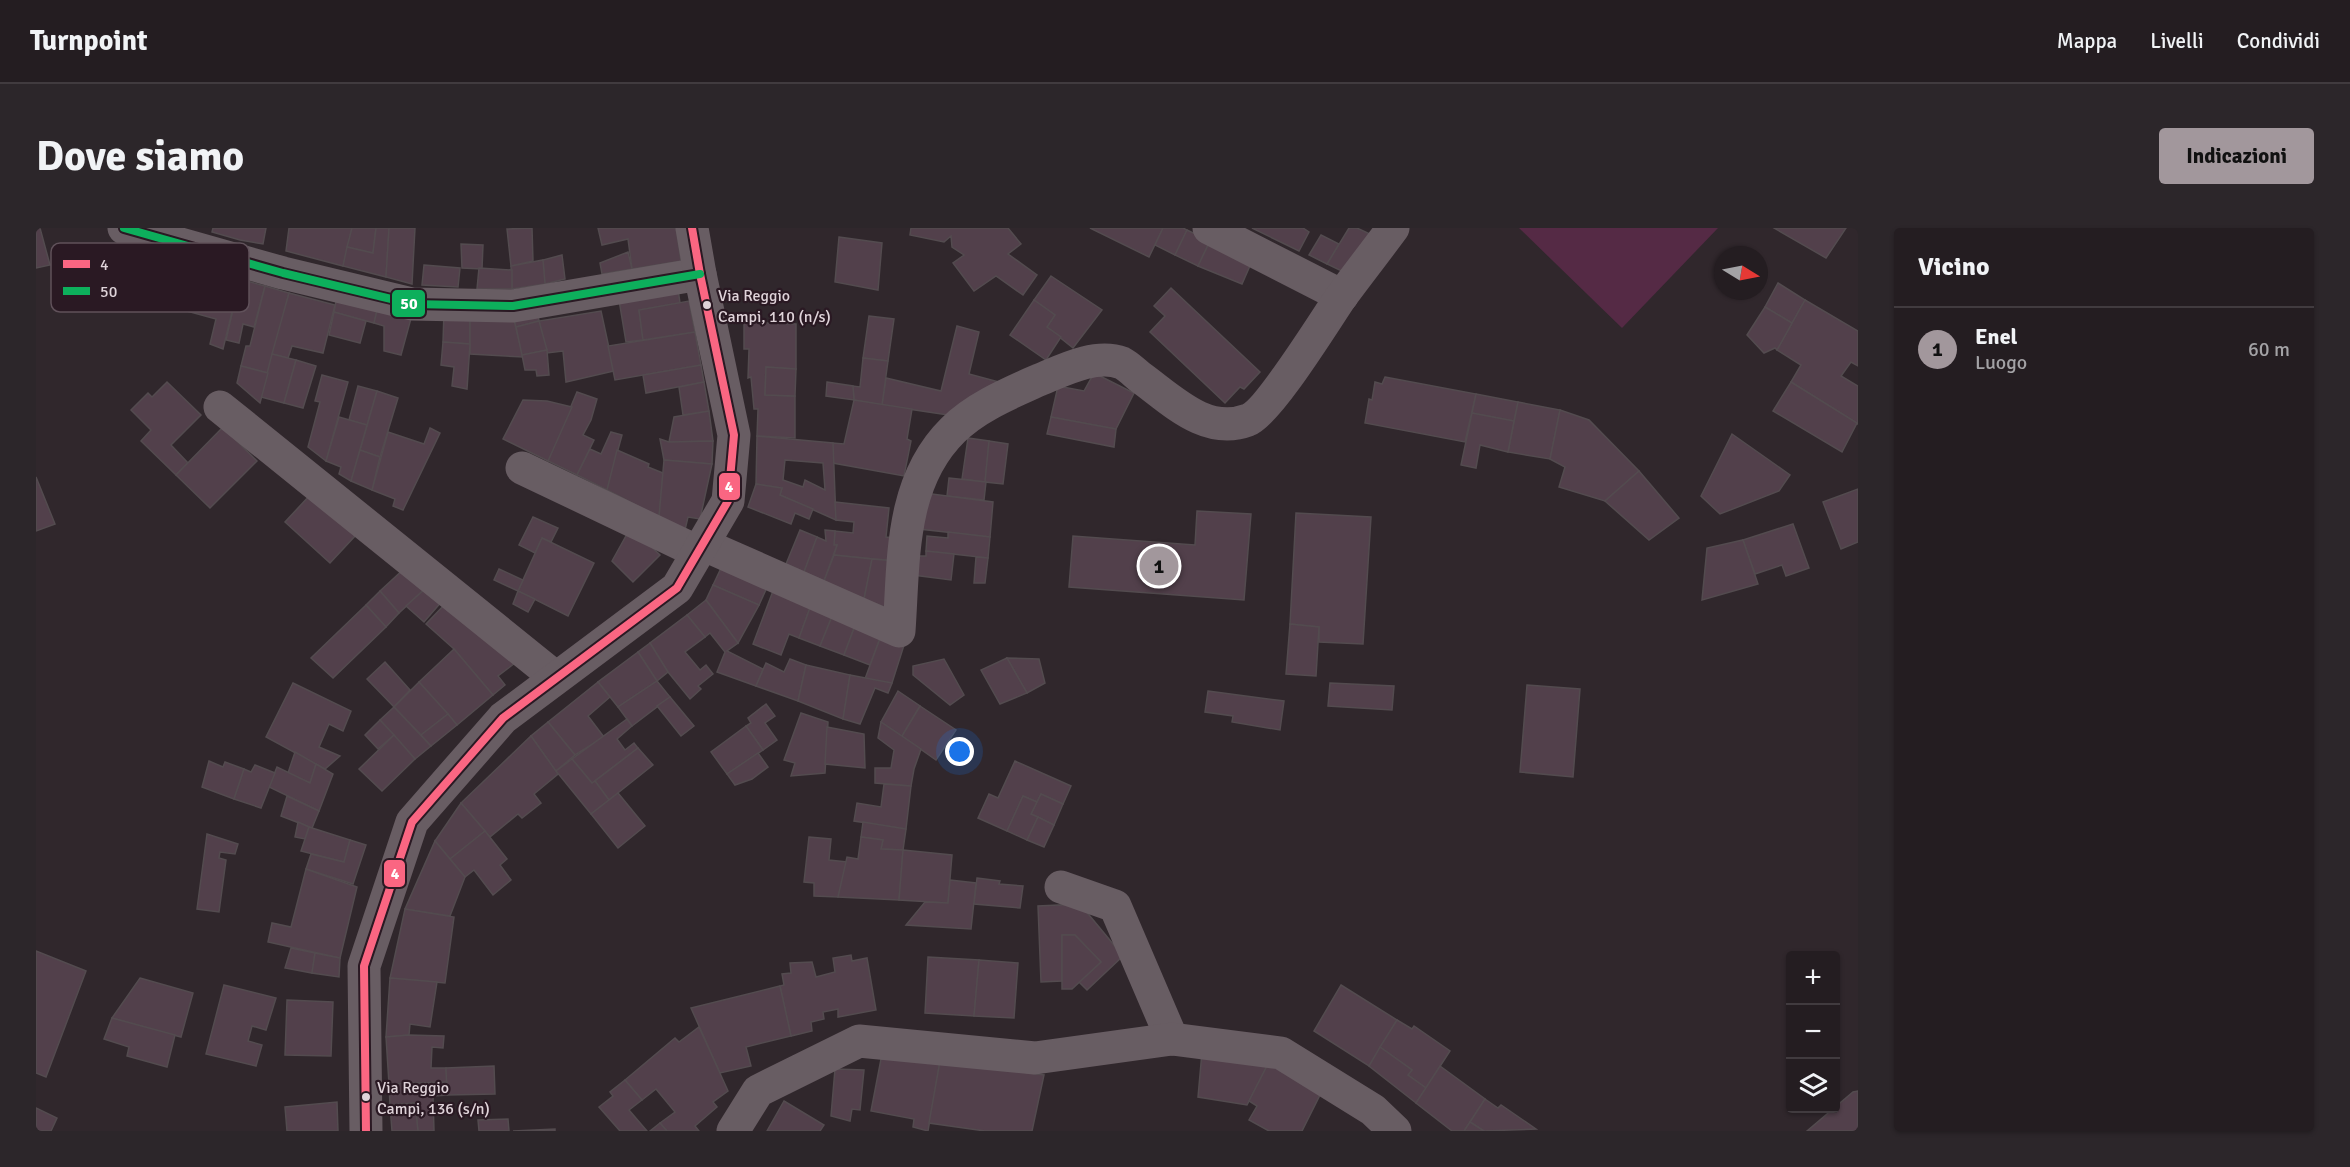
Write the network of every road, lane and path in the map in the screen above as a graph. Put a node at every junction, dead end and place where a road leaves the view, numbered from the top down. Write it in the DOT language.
graph roads {
  1 [pos="124,228"];
  2 [pos="693,228"];
  3 [pos="1209,228"];
  4 [pos="1393,228"];
  5 [pos="177,243"];
  6 [pos="249,263"];
  7 [pos="700,274"];
  8 [pos="1342,296"];
  9 [pos="220,407"];
  10 [pos="522,468"];
  11 [pos="700,548"];
  12 [pos="555,677"];
  13 [pos="1061,887"];
  14 [pos="1172,1039"];
  15 [pos="366,1131"];
  16 [pos="733,1131"];
  17 [pos="1395,1131"];
  1 -- 5 [label="street"];
  2 -- 7 [label="street"];
  3 -- 8 [label="street"];
  4 -- 8 [label="street"];
  6 -- 7 [label="street"];
  7 -- 11 [label="street"];
  8 -- 11 [label="street"];
  9 -- 12 [label="street"];
  10 -- 11 [label="street"];
  11 -- 12 [label="street"];
  12 -- 15 [label="street"];
  13 -- 14 [label="street"];
  14 -- 16 [label="street"];
  14 -- 17 [label="street"];
}
